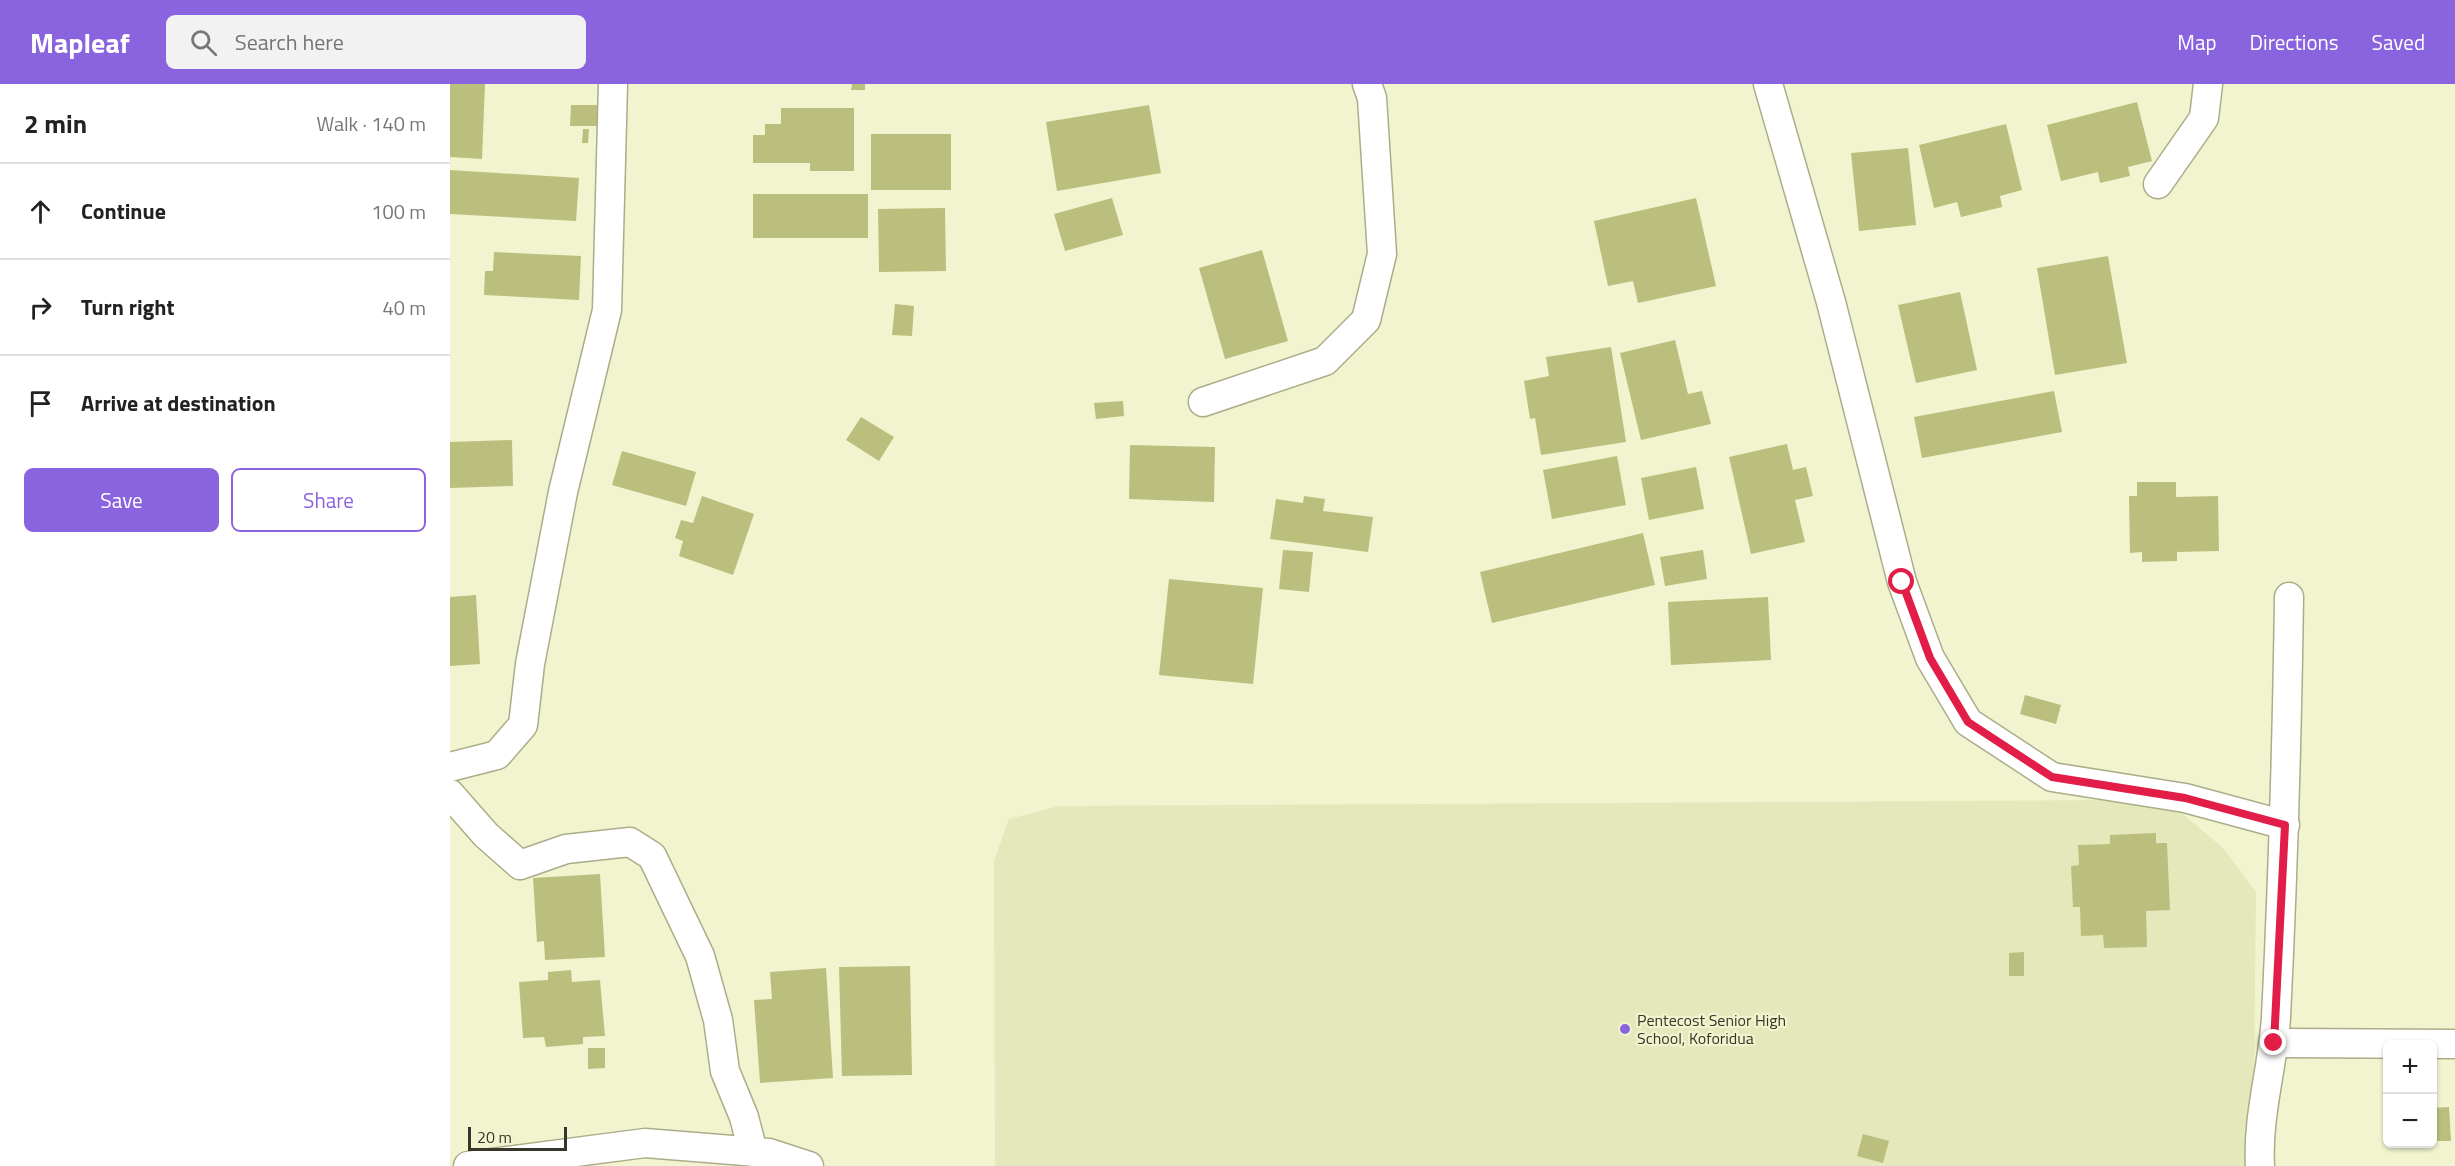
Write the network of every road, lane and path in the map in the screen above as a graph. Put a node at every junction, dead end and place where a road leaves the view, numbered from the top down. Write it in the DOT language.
graph roads {
  1 [pos="613,84"];
  2 [pos="1367,84"];
  3 [pos="1768,84"];
  4 [pos="2208,84"];
  5 [pos="2158,184"];
  6 [pos="1203,402"];
  7 [pos="2289,597"];
  8 [pos="450,767"];
  9 [pos="450,794"];
  10 [pos="2285,825"];
  11 [pos="2274,1043"];
  12 [pos="2455,1044"];
  13 [pos="753,1152"];
  14 [pos="468,1166"];
  15 [pos="809,1166"];
  16 [pos="2260,1166"];
  1 -- 8 [label="street"];
  2 -- 6 [label="street"];
  3 -- 10 [label="street"];
  4 -- 5 [label="street"];
  7 -- 10 [label="street"];
  9 -- 13 [label="street"];
  10 -- 11 [label="street"];
  11 -- 12 [label="street"];
  11 -- 16 [label="street"];
  13 -- 14 [label="street"];
  13 -- 15 [label="street"];
}
